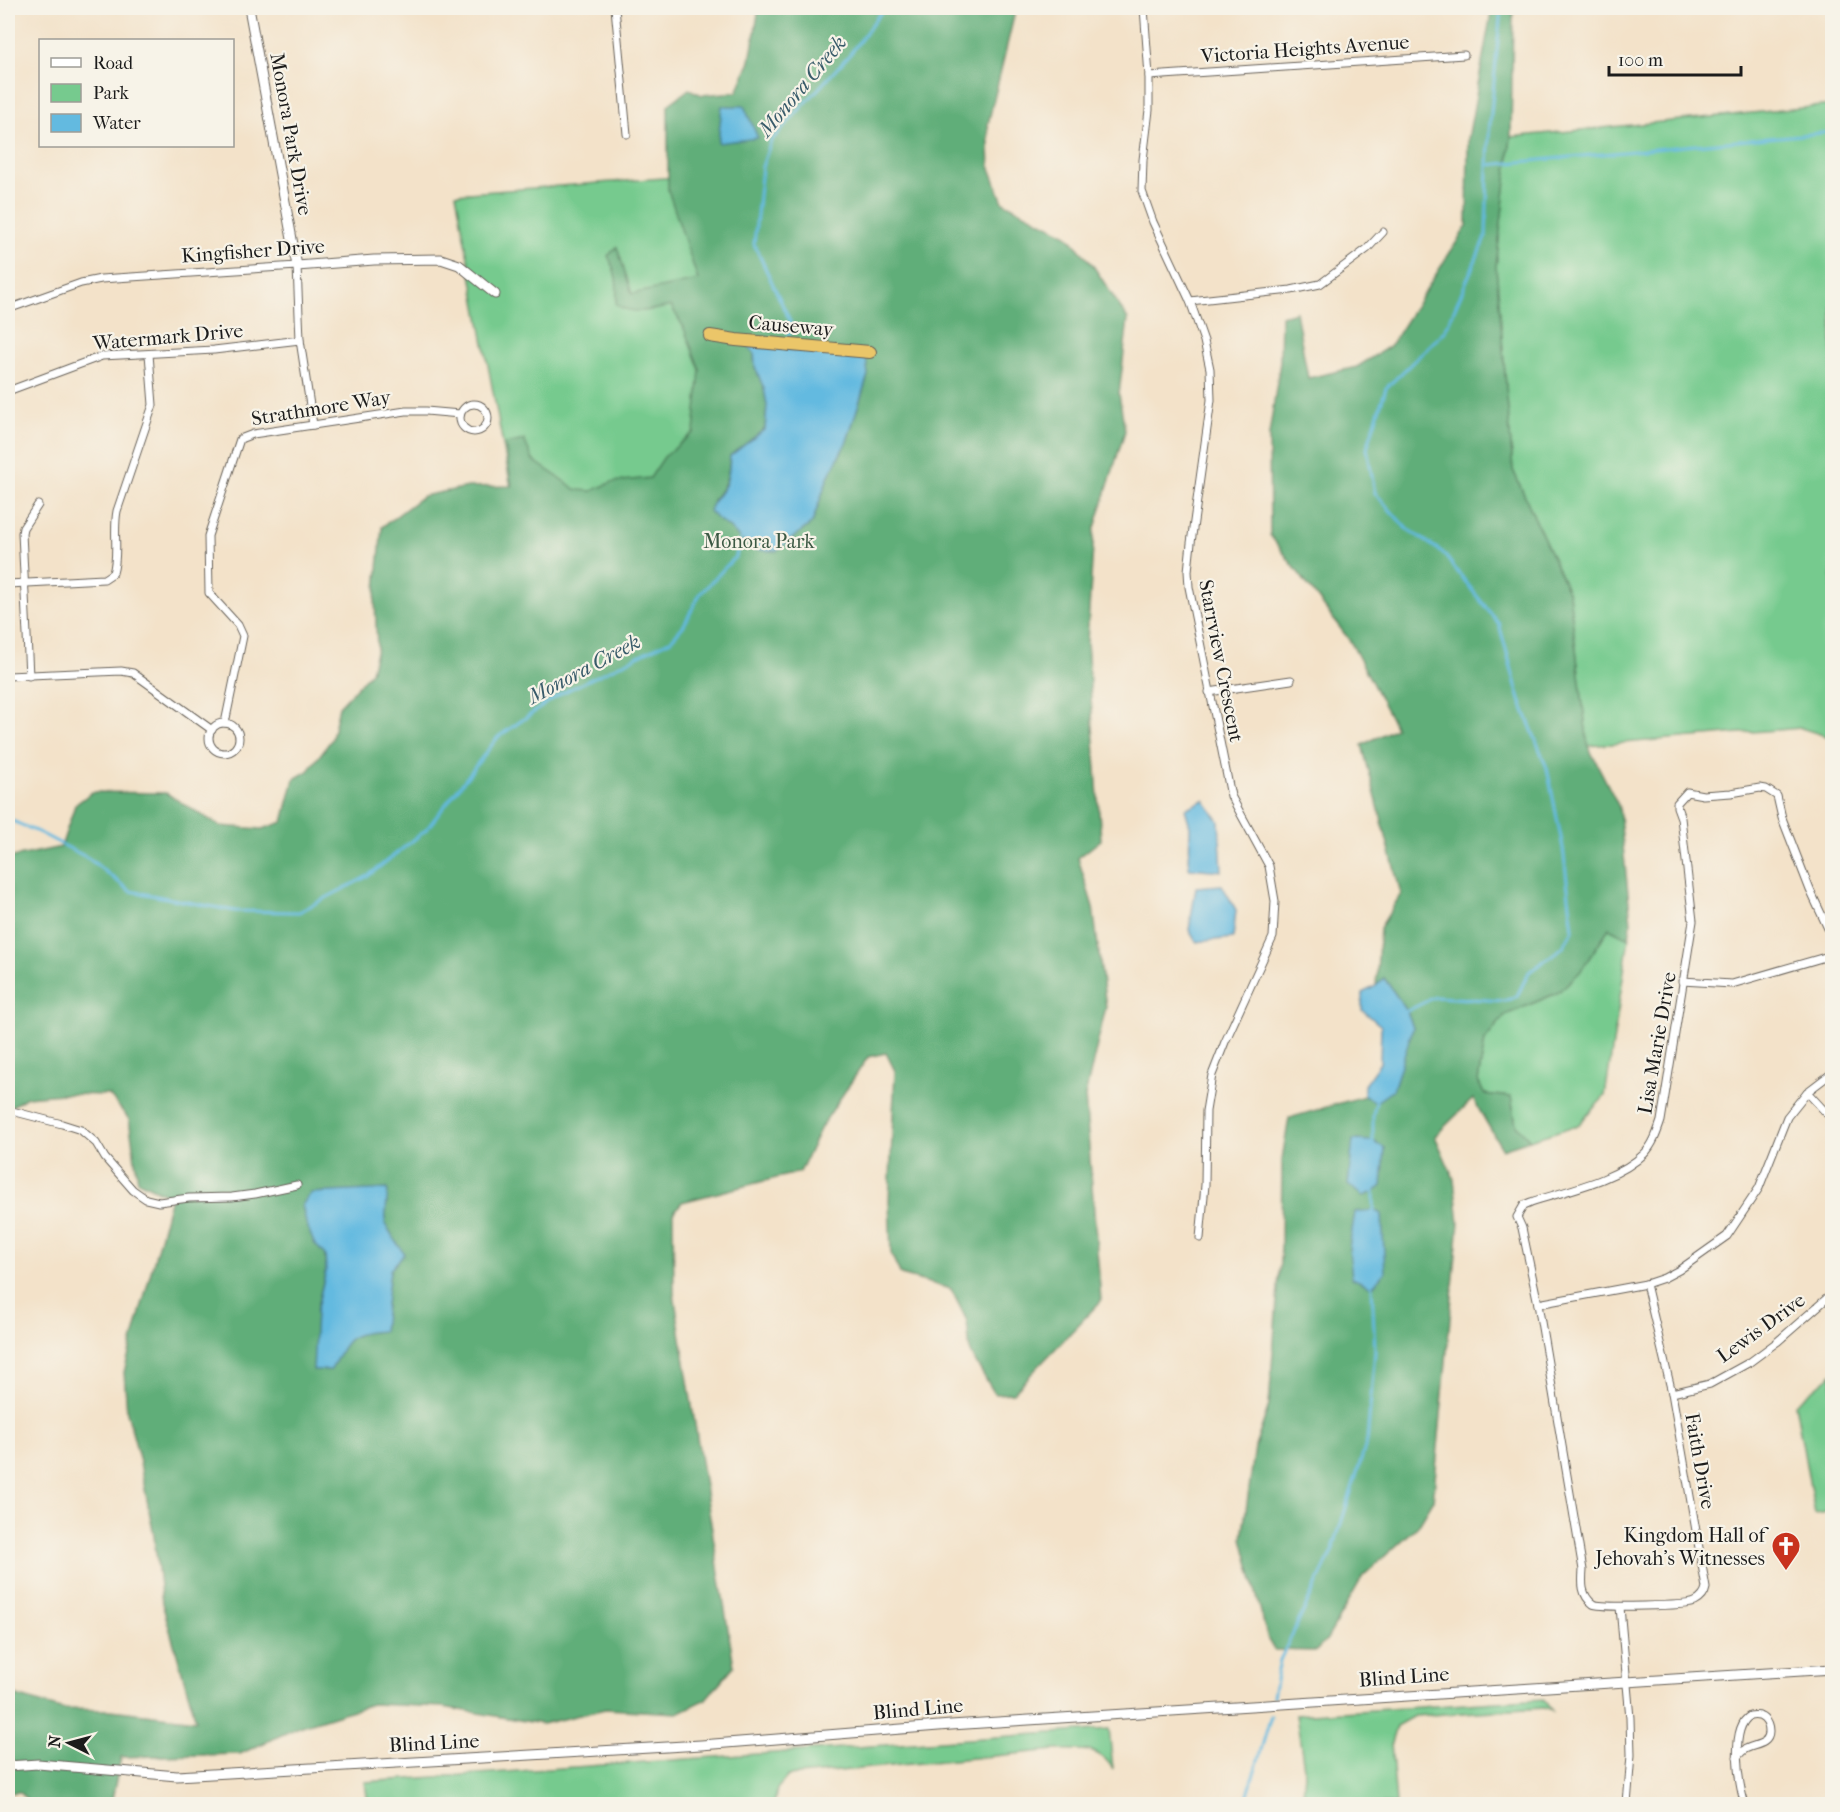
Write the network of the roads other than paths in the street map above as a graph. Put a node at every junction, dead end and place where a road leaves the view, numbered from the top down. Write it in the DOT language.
graph roads {
  1 [pos="249,8"];
  2 [pos="615,8"];
  3 [pos="1144,8"];
  4 [pos="1464,55"];
  5 [pos="1149,76"];
  6 [pos="627,134"];
  7 [pos="1383,232"];
  8 [pos="297,266"];
  9 [pos="495,294"];
  10 [pos="1190,301"];
  11 [pos="8,309"];
  12 [pos="710,336"];
  13 [pos="300,340"];
  14 [pos="870,352"];
  15 [pos="149,354"];
  16 [pos="8,391"];
  17 [pos="460,414"];
  18 [pos="313,424"];
  19 [pos="38,505"];
  20 [pos="8,584"];
  21 [pos="25,584"];
  22 [pos="29,675"];
  23 [pos="8,676"];
  24 [pos="1291,680"];
  25 [pos="1209,692"];
  26 [pos="225,723"];
  27 [pos="212,730"];
  28 [pos="1833,937"];
  29 [pos="1833,955"];
  30 [pos="1682,981"];
  31 [pos="1833,1072"];
  32 [pos="1807,1092"];
  33 [pos="8,1110"];
  34 [pos="1833,1119"];
  35 [pos="297,1185"];
  36 [pos="1200,1238"];
  37 [pos="1646,1284"];
  38 [pos="1833,1293"];
  39 [pos="1538,1304"];
  40 [pos="1672,1393"];
  41 [pos="1620,1607"];
  42 [pos="1833,1669"];
  43 [pos="1627,1681"];
  44 [pos="1737,1757"];
  45 [pos="8,1766"];
  46 [pos="1626,1804"];
  47 [pos="1744,1804"];
  1 -- 8 [label="street, Monora Park Drive"];
  2 -- 6 [label="street"];
  3 -- 5 [label="street, Starrview Crescent"];
  4 -- 5 [label="street, Victoria Heights Avenue"];
  5 -- 10 [label="street, Starrview Crescent"];
  7 -- 10 [label="street"];
  8 -- 9 [label="street, Kingfisher Drive"];
  8 -- 11 [label="street, Kingfisher Drive"];
  8 -- 13 [label="street"];
  10 -- 25 [label="street, Starrview Crescent"];
  12 -- 14 [label="highway, Causeway"];
  13 -- 15 [label="street, Watermark Drive"];
  13 -- 18 [label="street"];
  15 -- 16 [label="street, Watermark Drive"];
  15 -- 21 [label="street"];
  17 -- 17 [label="street, Strathmore Way"];
  17 -- 18 [label="street, Strathmore Way"];
  18 -- 26 [label="street, Strathmore Way"];
  19 -- 21 [label="street"];
  20 -- 21 [label="street"];
  21 -- 22 [label="street"];
  22 -- 23 [label="street"];
  22 -- 27 [label="street"];
  24 -- 25 [label="street"];
  25 -- 36 [label="street, Starrview Crescent"];
  26 -- 27 [label="street"];
  26 -- 27 [label="street"];
  28 -- 30 [label="street, Lisa Marie Drive"];
  29 -- 30 [label="street"];
  30 -- 39 [label="street, Lisa Marie Drive"];
  31 -- 32 [label="street"];
  32 -- 34 [label="street"];
  32 -- 37 [label="street"];
  33 -- 35 [label="street"];
  37 -- 39 [label="street"];
  37 -- 40 [label="street, Faith Drive"];
  38 -- 40 [label="street, Lewis Drive"];
  39 -- 41 [label="street, Lisa Marie Drive"];
  40 -- 41 [label="street, Faith Drive"];
  41 -- 43 [label="street"];
  42 -- 43 [label="street, Blind Line"];
  43 -- 45 [label="street, Blind Line"];
  43 -- 46 [label="street"];
  44 -- 44 [label="street"];
  44 -- 47 [label="street"];
}
